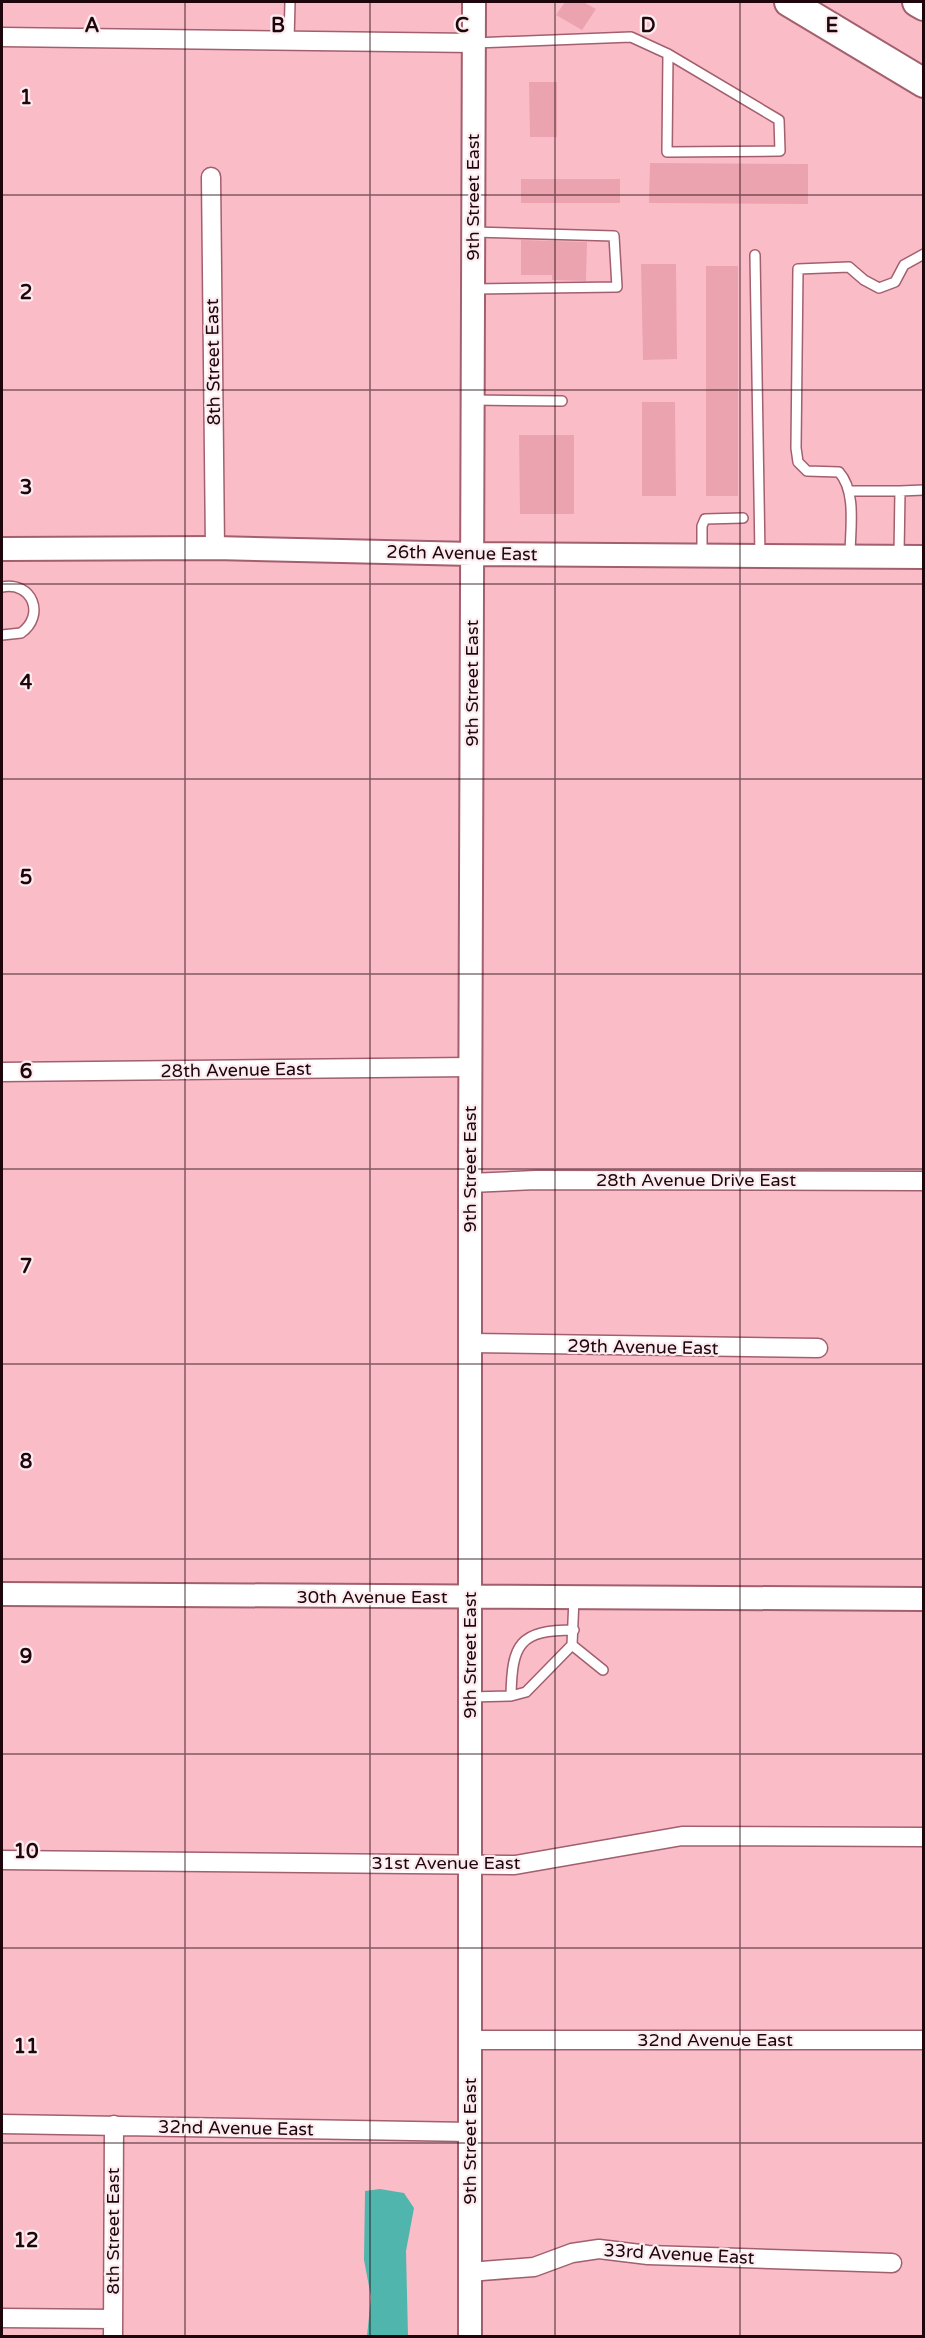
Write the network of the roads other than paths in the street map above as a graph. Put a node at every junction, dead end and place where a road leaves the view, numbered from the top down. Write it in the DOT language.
graph roads {
  1 [pos="290,2"];
  2 [pos="474,2"];
  3 [pos="789,2"];
  4 [pos="917,2"];
  5 [pos="924,6"];
  6 [pos="2,37"];
  7 [pos="289,41"];
  8 [pos="474,43"];
  9 [pos="668,54"];
  10 [pos="924,83"];
  11 [pos="211,177"];
  12 [pos="473,232"];
  13 [pos="924,254"];
  14 [pos="755,255"];
  15 [pos="473,289"];
  16 [pos="473,400"];
  17 [pos="562,401"];
  18 [pos="924,490"];
  19 [pos="850,491"];
  20 [pos="900,491"];
  21 [pos="743,518"];
  22 [pos="215,548"];
  23 [pos="2,549"];
  24 [pos="472,554"];
  25 [pos="702,555"];
  26 [pos="760,556"];
  27 [pos="850,556"];
  28 [pos="899,556"];
  29 [pos="924,556"];
  30 [pos="2,587"];
  31 [pos="2,635"];
  32 [pos="470,1067"];
  33 [pos="2,1072"];
  34 [pos="924,1180"];
  35 [pos="470,1183"];
  36 [pos="469,1343"];
  37 [pos="818,1348"];
  38 [pos="2,1594"];
  39 [pos="471,1598"];
  40 [pos="574,1598"];
  41 [pos="924,1599"];
  42 [pos="574,1630"];
  43 [pos="572,1645"];
  44 [pos="603,1670"];
  45 [pos="511,1696"];
  46 [pos="470,1697"];
  47 [pos="924,1837"];
  48 [pos="2,1860"];
  49 [pos="470,1865"];
  50 [pos="470,2040"];
  51 [pos="924,2040"];
  52 [pos="2,2124"];
  53 [pos="114,2126"];
  54 [pos="470,2132"];
  55 [pos="892,2262"];
  56 [pos="469,2272"];
  57 [pos="2,2318"];
  58 [pos="113,2328"];
  59 [pos="470,2337"];
  1 -- 7 [label="lane"];
  2 -- 8 [label="street, 9th Street East"];
  3 -- 10 [label="main road"];
  4 -- 5 [label="main road"];
  6 -- 7 [label="street"];
  7 -- 8 [label="street"];
  8 -- 9 [label="lane"];
  8 -- 12 [label="street, 9th Street East"];
  9 -- 9 [label="lane"];
  11 -- 22 [label="street, 8th Street East"];
  12 -- 15 [label="street, 9th Street East"];
  12 -- 15 [label="lane"];
  13 -- 19 [label="lane"];
  14 -- 26 [label="lane"];
  15 -- 16 [label="street, 9th Street East"];
  16 -- 17 [label="lane"];
  16 -- 24 [label="street, 9th Street East"];
  18 -- 20 [label="lane"];
  19 -- 20 [label="lane"];
  19 -- 27 [label="lane"];
  20 -- 28 [label="lane"];
  21 -- 25 [label="lane"];
  22 -- 23 [label="street, 26th Avenue East"];
  22 -- 24 [label="street, 26th Avenue East"];
  24 -- 25 [label="street, 26th Avenue East"];
  24 -- 32 [label="street, 9th Street East"];
  25 -- 26 [label="street, 26th Avenue East"];
  26 -- 27 [label="street, 26th Avenue East"];
  27 -- 28 [label="street, 26th Avenue East"];
  28 -- 29 [label="street, 26th Avenue East"];
  30 -- 31 [label="lane"];
  32 -- 33 [label="street, 28th Avenue East"];
  32 -- 35 [label="street, 9th Street East"];
  34 -- 35 [label="street, 28th Avenue Drive East"];
  35 -- 36 [label="street, 9th Street East"];
  36 -- 37 [label="street, 29th Avenue East"];
  36 -- 39 [label="street, 9th Street East"];
  38 -- 39 [label="street, 30th Avenue East"];
  39 -- 40 [label="street, 30th Avenue East"];
  39 -- 46 [label="street, 9th Street East"];
  40 -- 41 [label="street, 30th Avenue East"];
  40 -- 42 [label="lane"];
  42 -- 43 [label="lane"];
  42 -- 45 [label="lane"];
  43 -- 44 [label="lane"];
  43 -- 45 [label="lane"];
  45 -- 46 [label="lane"];
  46 -- 49 [label="street, 9th Street East"];
  47 -- 49 [label="street, 31st Avenue East"];
  48 -- 49 [label="street, 31st Avenue East"];
  49 -- 50 [label="street, 9th Street East"];
  50 -- 51 [label="street, 32nd Avenue East"];
  50 -- 54 [label="street, 9th Street East"];
  52 -- 53 [label="street, 32nd Avenue East"];
  53 -- 54 [label="street, 32nd Avenue East"];
  53 -- 58 [label="street, 8th Street East"];
  54 -- 56 [label="street, 9th Street East"];
  55 -- 56 [label="street, 33rd Avenue East"];
  56 -- 59 [label="street, 9th Street East"];
  57 -- 58 [label="street"];
}
